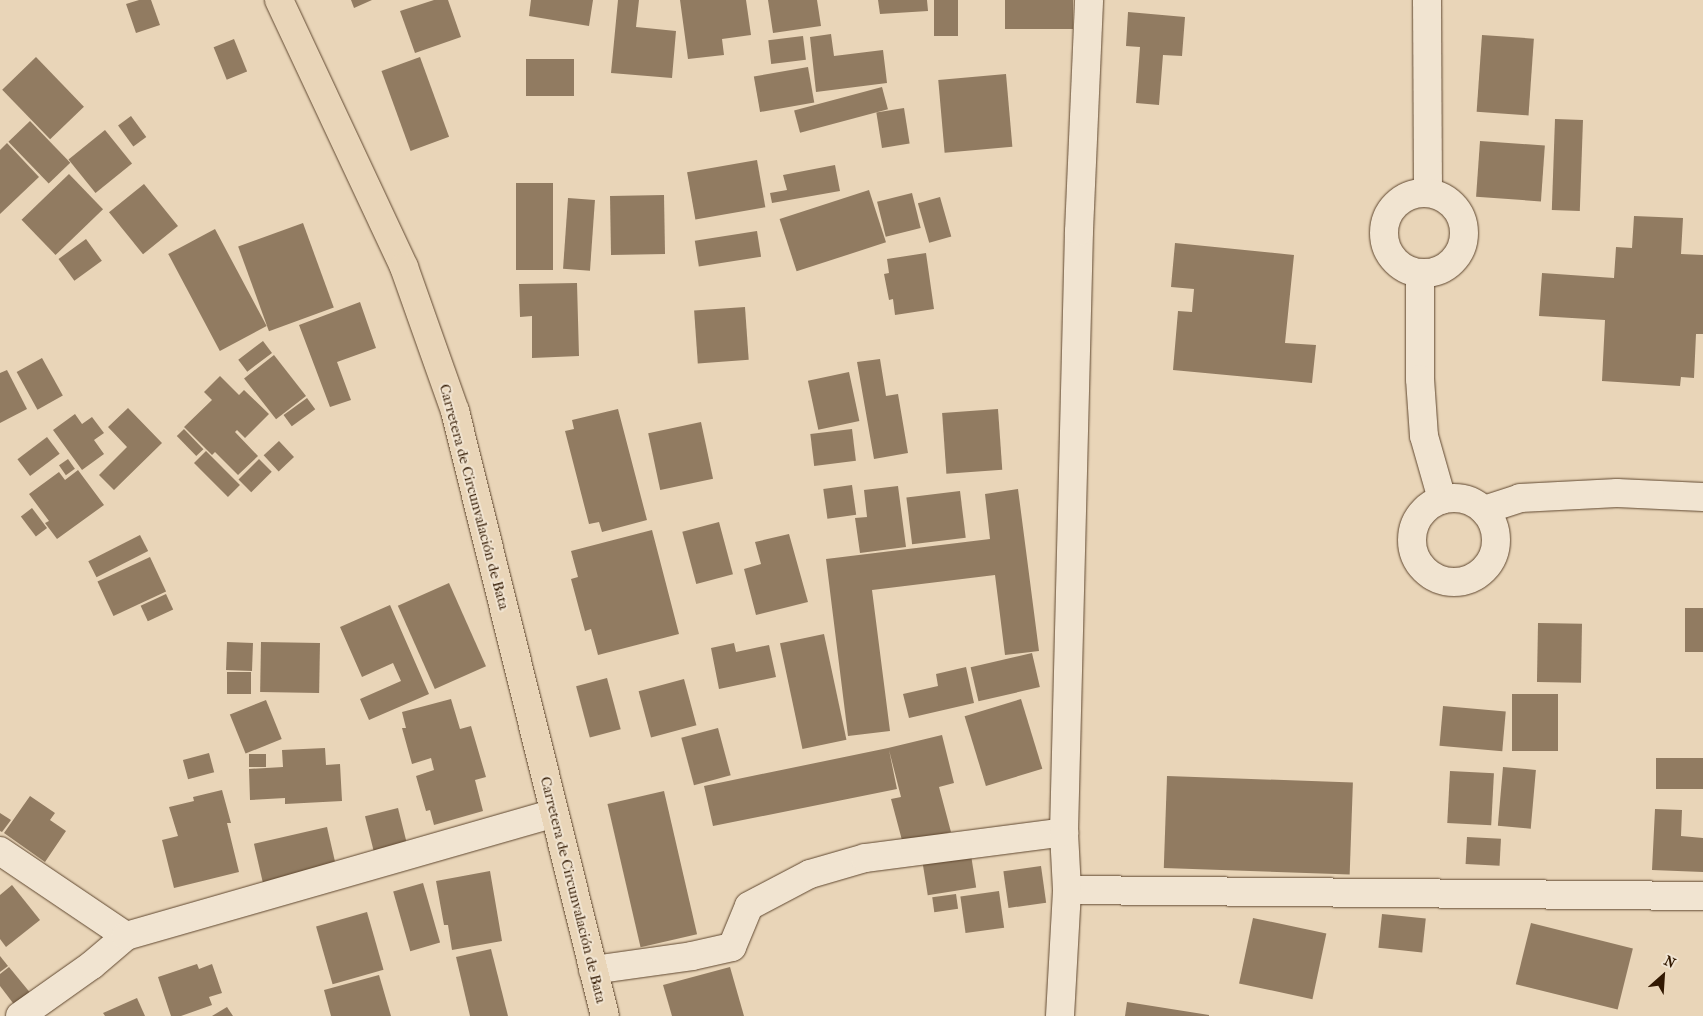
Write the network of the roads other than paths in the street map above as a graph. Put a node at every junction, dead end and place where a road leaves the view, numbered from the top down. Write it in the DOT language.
graph roads {
  1 [pos="279,0"];
  2 [pos="1089,0"];
  3 [pos="1426,0"];
  4 [pos="1428,192"];
  5 [pos="1420,273"];
  6 [pos="1703,497"];
  7 [pos="1442,499"];
  8 [pos="1484,510"];
  9 [pos="554,813"];
  10 [pos="1064,832"];
  11 [pos="0,852"];
  12 [pos="1067,890"];
  13 [pos="1703,896"];
  14 [pos="126,936"];
  15 [pos="593,970"];
  16 [pos="20,1016"];
  17 [pos="605,1016"];
  18 [pos="1060,1016"];
  1 -- 9 [label="main road, Carretera de Circunvalación de Bata"];
  2 -- 10 [label="street"];
  3 -- 4 [label="street"];
  4 -- 5 [label="street"];
  4 -- 5 [label="street"];
  5 -- 7 [label="street"];
  6 -- 8 [label="street"];
  7 -- 8 [label="street"];
  7 -- 8 [label="street"];
  9 -- 14 [label="street"];
  9 -- 15 [label="main road, Carretera de Circunvalación de Bata"];
  10 -- 12 [label="street"];
  10 -- 15 [label="street"];
  11 -- 14 [label="street"];
  12 -- 13 [label="street"];
  12 -- 18 [label="street"];
  14 -- 16 [label="street"];
  15 -- 17 [label="main road, Carretera de Circunvalación de Bata"];
}
